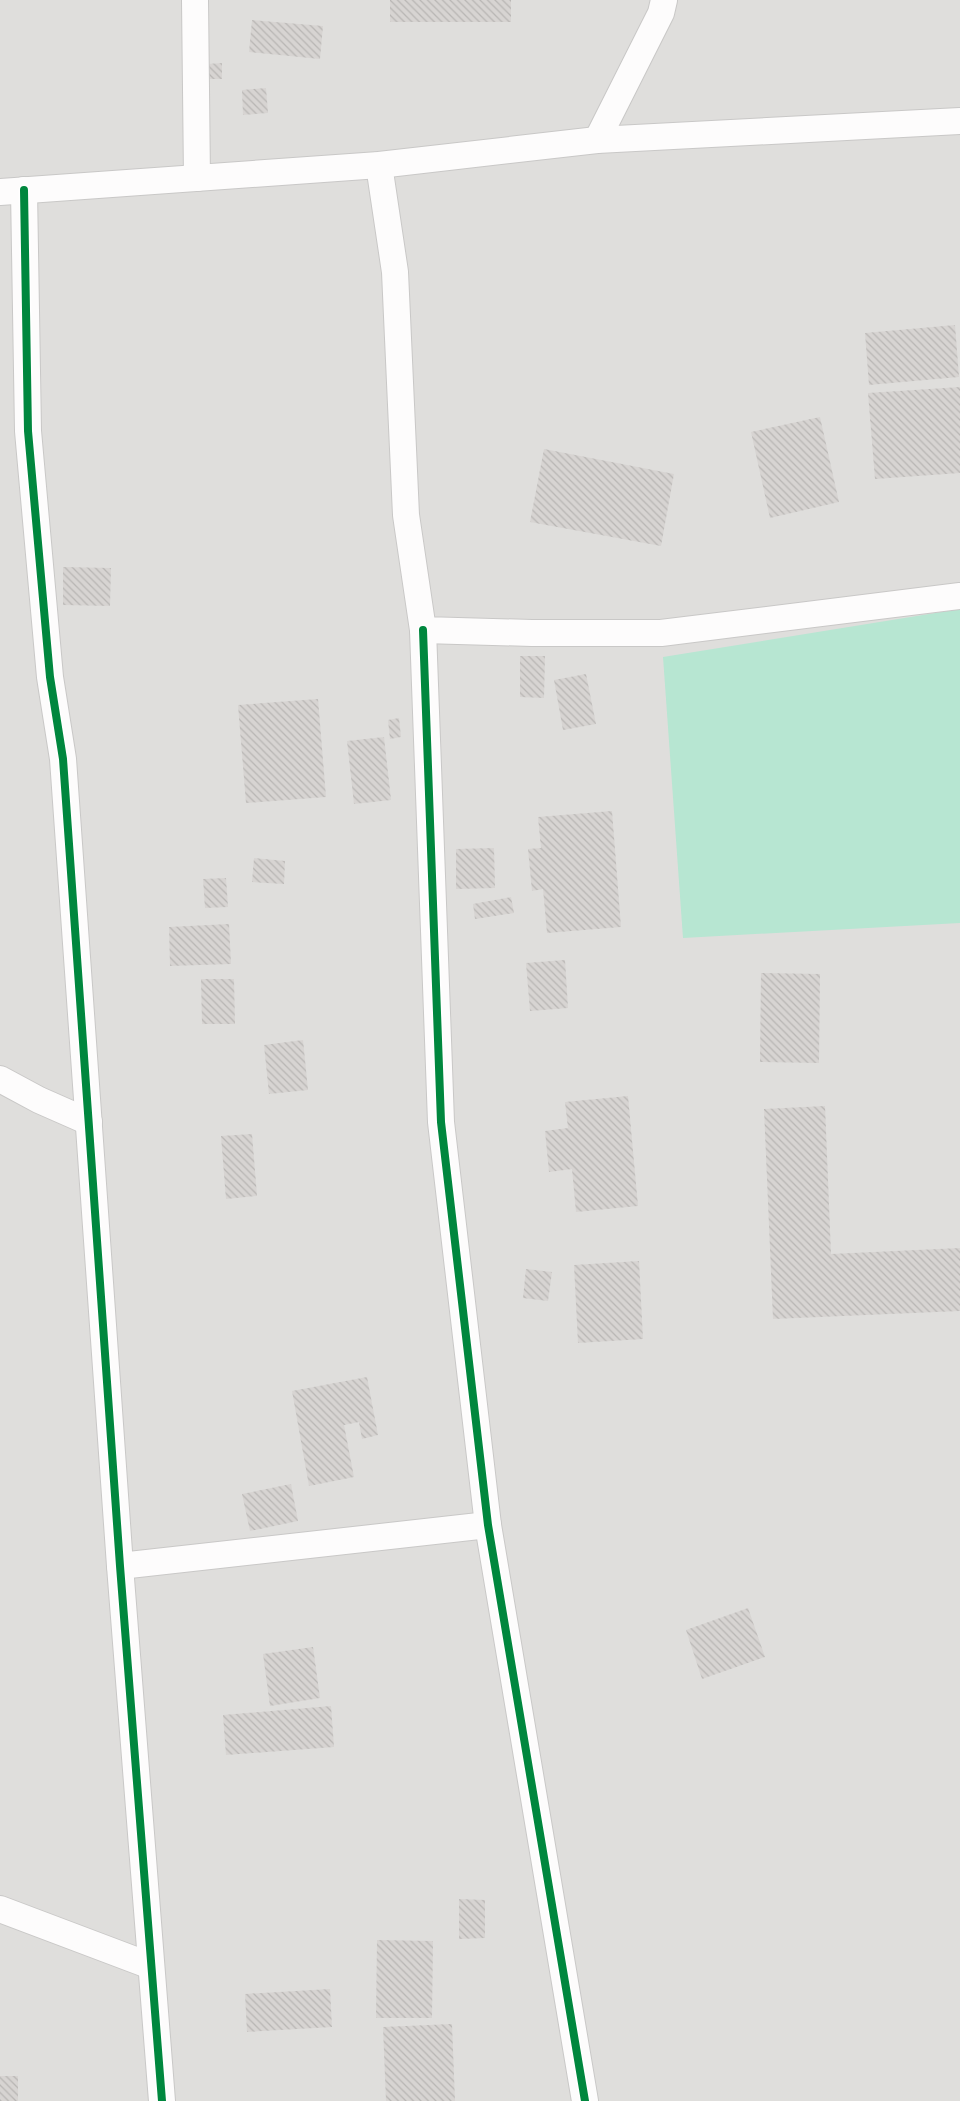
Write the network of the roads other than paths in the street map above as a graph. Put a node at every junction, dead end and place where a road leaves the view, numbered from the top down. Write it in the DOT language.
graph roads {
  1 [pos="194,0"];
  2 [pos="664,0"];
  3 [pos="960,121"];
  4 [pos="597,140"];
  5 [pos="379,165"];
  6 [pos="197,178"];
  7 [pos="12,191"];
  8 [pos="960,596"];
  9 [pos="423,630"];
  10 [pos="0,1080"];
  11 [pos="89,1122"];
  12 [pos="488,1525"];
  13 [pos="120,1566"];
  14 [pos="0,1910"];
  15 [pos="151,1966"];
  16 [pos="162,2101"];
  17 [pos="585,2101"];
  1 -- 6 [label="street"];
  2 -- 4 [label="street"];
  3 -- 4 [label="street"];
  4 -- 5 [label="street"];
  5 -- 6 [label="street"];
  5 -- 9 [label="street"];
  6 -- 7 [label="street"];
  7 -- 11 [label="street"];
  8 -- 9 [label="street"];
  9 -- 12 [label="street"];
  10 -- 11 [label="street"];
  11 -- 13 [label="street"];
  12 -- 13 [label="street"];
  12 -- 17 [label="street"];
  13 -- 15 [label="street"];
  14 -- 15 [label="street"];
  15 -- 16 [label="street"];
}
